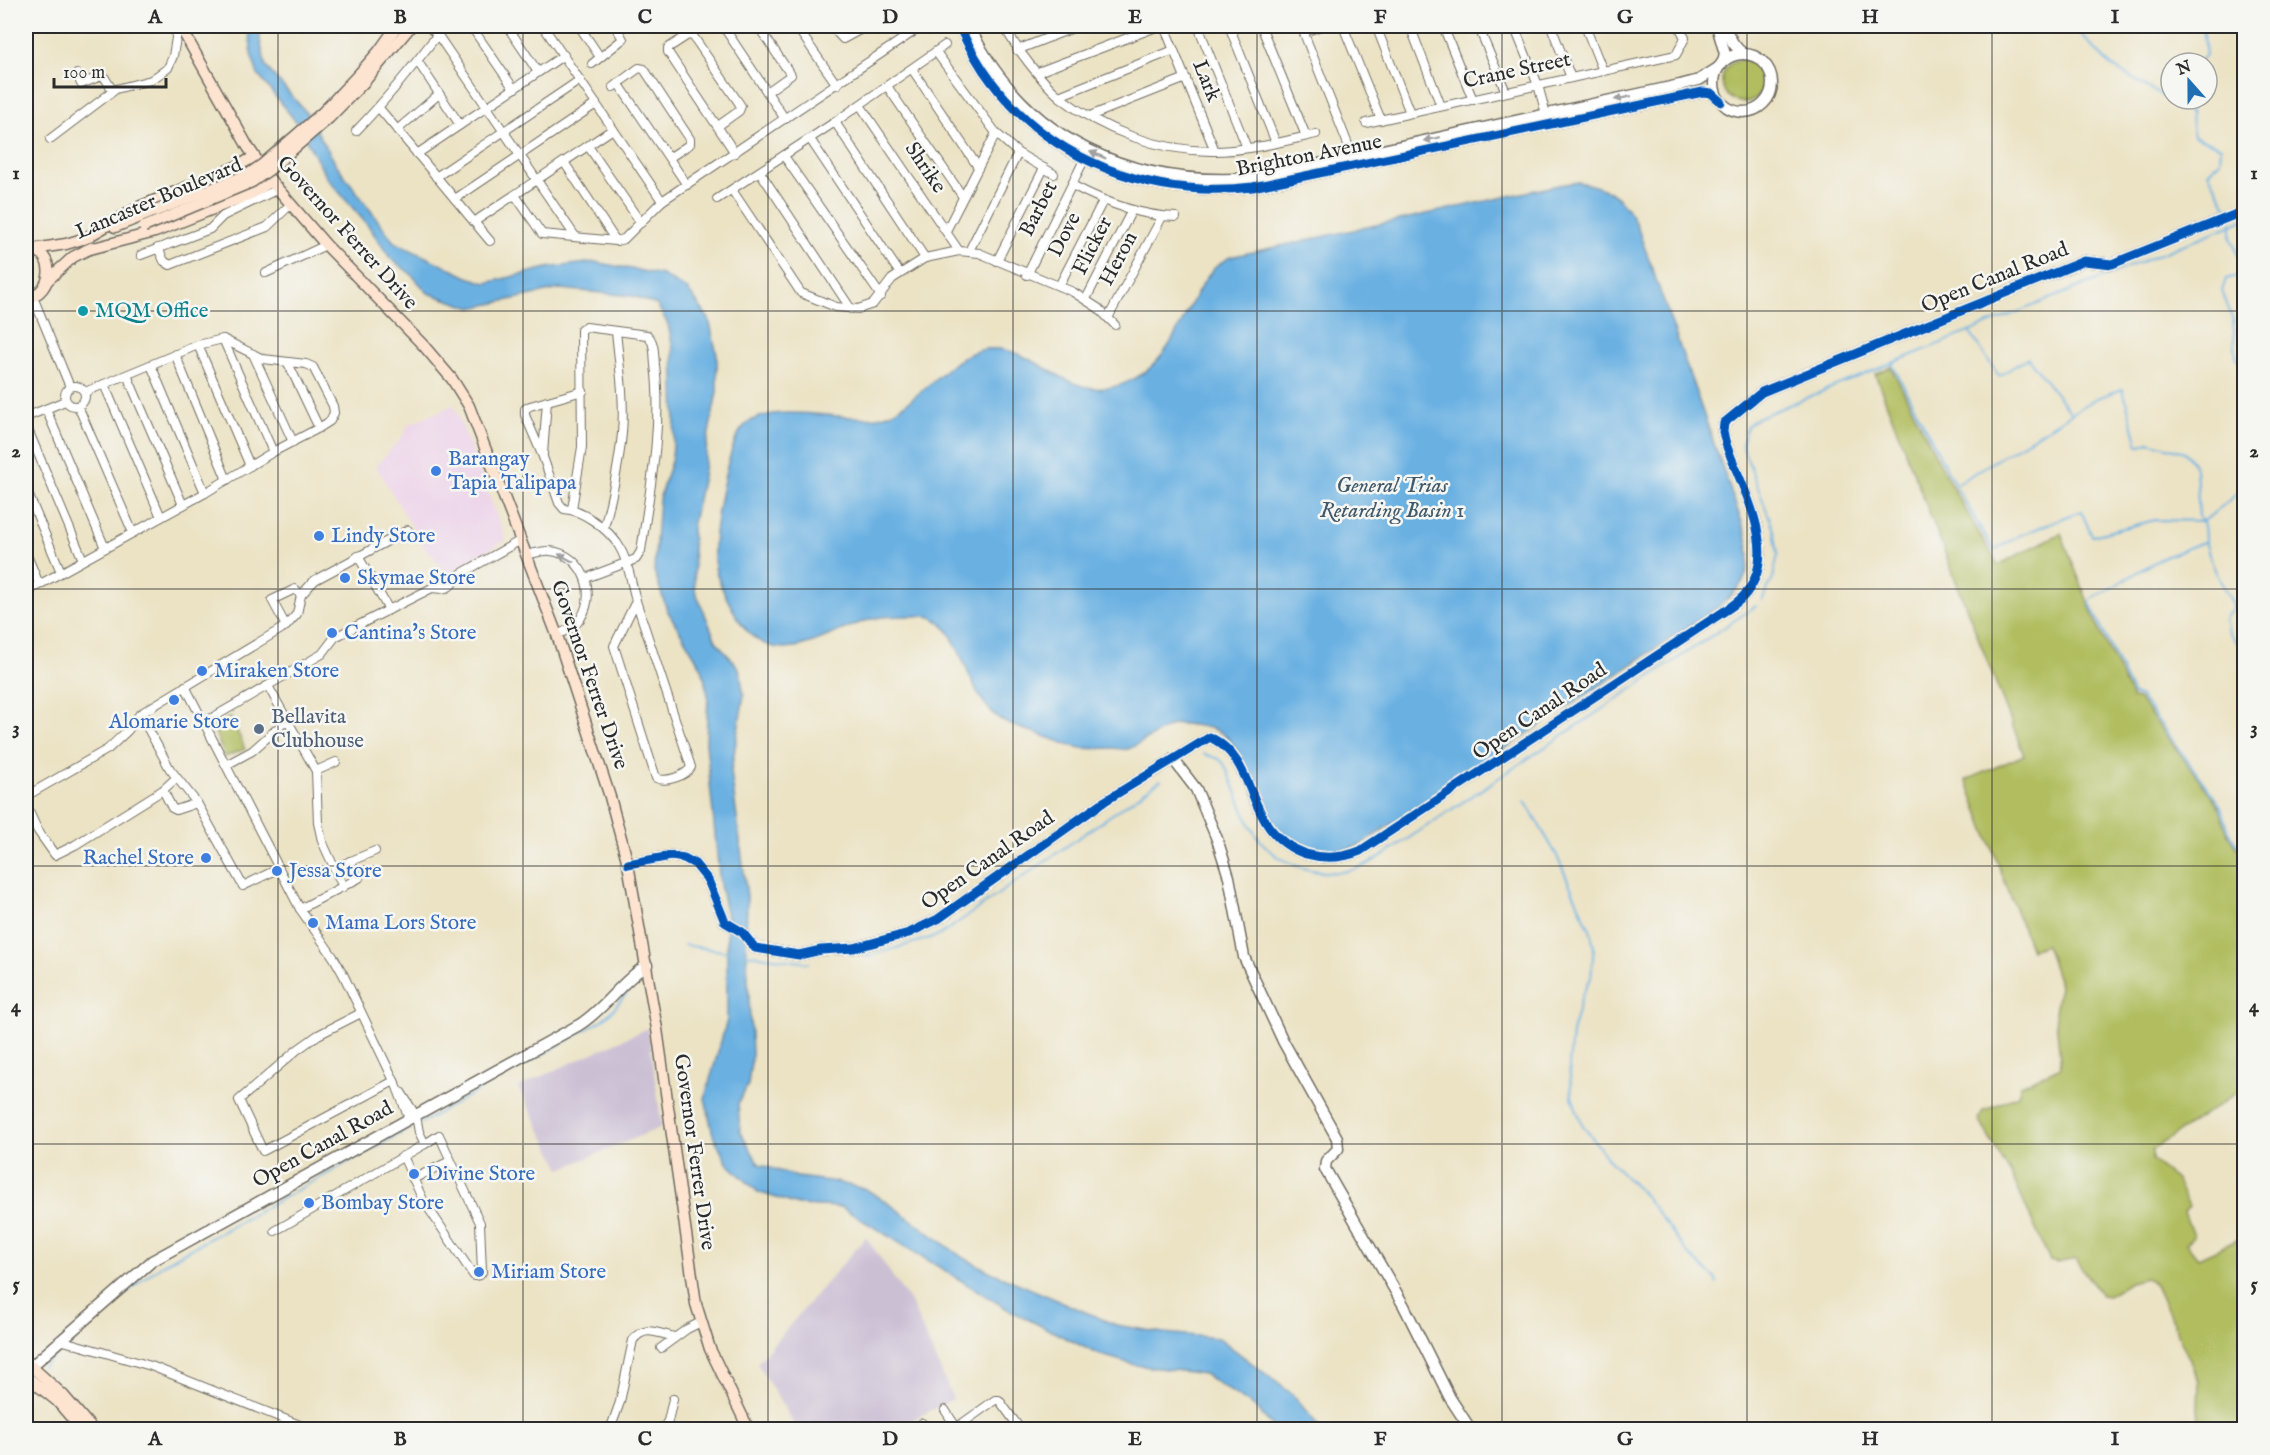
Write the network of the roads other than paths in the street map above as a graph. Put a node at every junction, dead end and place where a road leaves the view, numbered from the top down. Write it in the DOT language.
graph roads {
  1 [pos="179,26"];
  2 [pos="397,26"];
  3 [pos="411,26"];
  4 [pos="427,26"];
  5 [pos="444,26"];
  6 [pos="471,26"];
  7 [pos="507,26"];
  8 [pos="543,26"];
  9 [pos="579,26"];
  10 [pos="615,26"];
  11 [pos="723,26"];
  12 [pos="758,26"];
  13 [pos="796,26"];
  14 [pos="814,26"];
  15 [pos="831,26"];
  16 [pos="867,26"];
  17 [pos="922,26"];
  18 [pos="959,26"];
  19 [pos="969,26"];
  20 [pos="1004,26"];
  21 [pos="1078,26"];
  22 [pos="1159,26"];
  23 [pos="1164,26"];
  24 [pos="1198,26"];
  25 [pos="1229,26"];
  26 [pos="1262,26"];
  27 [pos="1321,26"];
  28 [pos="1342,26"];
  29 [pos="1376,26"];
  30 [pos="1410,26"];
  31 [pos="1443,26"];
  32 [pos="1478,26"];
  33 [pos="1514,26"];
  34 [pos="1551,26"];
  35 [pos="1585,26"];
  36 [pos="1679,26"];
  37 [pos="1717,26"];
  38 [pos="1725,26"];
  39 [pos="1303,29"];
  40 [pos="437,34"];
  41 [pos="802,34"];
  42 [pos="945,45"];
  43 [pos="1017,50"];
  44 [pos="1174,50"];
  45 [pos="936,52"];
  46 [pos="1744,54"];
  47 [pos="564,55"];
  48 [pos="600,57"];
  49 [pos="418,62"];
  50 [pos="592,64"];
  51 [pos="1720,66"];
  52 [pos="912,69"];
  53 [pos="1604,71"];
  54 [pos="538,72"];
  55 [pos="1038,72"];
  56 [pos="77,74"];
  57 [pos="1186,78"];
  58 [pos="1571,78"];
  59 [pos="361,79"];
  60 [pos="580,80"];
  61 [pos="837,85"];
  62 [pos="1538,85"];
  63 [pos="887,86"];
  64 [pos="514,89"];
  65 [pos="113,92"];
  66 [pos="767,92"];
  67 [pos="1506,92"];
  68 [pos="439,94"];
  69 [pos="1059,96"];
  70 [pos="1473,99"];
  71 [pos="1721,102"];
  72 [pos="596,104"];
  73 [pos="860,105"];
  74 [pos="1441,106"];
  75 [pos="487,107"];
  76 [pos="379,108"];
  77 [pos="1410,113"];
  78 [pos="1546,114"];
  79 [pos="1090,116"];
  80 [pos="785,119"];
  81 [pos="1381,120"];
  82 [pos="835,122"];
  83 [pos="1366,123"];
  84 [pos="460,125"];
  85 [pos="718,126"];
  86 [pos="613,129"];
  87 [pos="397,130"];
  88 [pos="356,131"];
  89 [pos="504,132"];
  90 [pos="996,134"];
  91 [pos="1316,134"];
  92 [pos="1306,136"];
  93 [pos="50,139"];
  94 [pos="810,139"];
  95 [pos="1276,143"];
  96 [pos="588,146"];
  97 [pos="1247,148"];
  98 [pos="1215,151"];
  99 [pos="735,153"];
  100 [pos="1018,153"];
  101 [pos="417,154"];
  102 [pos="520,155"];
  103 [pos="784,156"];
  104 [pos="254,157"];
  105 [pos="669,158"];
  106 [pos="1084,160"];
  107 [pos="1355,161"];
  108 [pos="564,162"];
  109 [pos="978,167"];
  110 [pos="1044,168"];
  111 [pos="760,172"];
  112 [pos="1054,174"];
  113 [pos="436,177"];
  114 [pos="537,180"];
  115 [pos="274,185"];
  116 [pos="687,185"];
  117 [pos="1072,185"];
  118 [pos="732,190"];
  119 [pos="515,195"];
  120 [pos="963,197"];
  121 [pos="455,199"];
  122 [pos="717,199"];
  123 [pos="662,201"];
  124 [pos="1103,201"];
  125 [pos="291,204"];
  126 [pos="1132,210"];
  127 [pos="2244,212"];
  128 [pos="1162,217"];
  129 [pos="1176,217"];
  130 [pos="474,222"];
  131 [pos="641,223"];
  132 [pos="946,231"];
  133 [pos="575,236"];
  134 [pos="490,241"];
  135 [pos="616,241"];
  136 [pos="85,244"];
  137 [pos="326,245"];
  138 [pos="30,247"];
  139 [pos="158,248"];
  140 [pos="959,251"];
  141 [pos="969,252"];
  142 [pos="141,255"];
  143 [pos="925,258"];
  144 [pos="997,261"];
  145 [pos="899,272"];
  146 [pos="266,273"];
  147 [pos="1027,274"];
  148 [pos="48,280"];
  149 [pos="1059,286"];
  150 [pos="880,296"];
  151 [pos="29,298"];
  152 [pos="1086,299"];
  153 [pos="851,309"];
  154 [pos="1108,318"];
  155 [pos="1115,325"];
  156 [pos="616,331"];
  157 [pos="223,339"];
  158 [pos="198,345"];
  159 [pos="253,353"];
  160 [pos="175,354"];
  161 [pos="288,363"];
  162 [pos="151,365"];
  163 [pos="127,375"];
  164 [pos="104,384"];
  165 [pos="70,387"];
  166 [pos="583,391"];
  167 [pos="84,393"];
  168 [pos="65,400"];
  169 [pos="547,401"];
  170 [pos="78,406"];
  171 [pos="46,409"];
  172 [pos="26,417"];
  173 [pos="26,425"];
  174 [pos="319,428"];
  175 [pos="293,442"];
  176 [pos="273,452"];
  177 [pos="543,457"];
  178 [pos="249,466"];
  179 [pos="227,480"];
  180 [pos="26,489"];
  181 [pos="205,493"];
  182 [pos="183,505"];
  183 [pos="572,509"];
  184 [pos="161,517"];
  185 [pos="604,528"];
  186 [pos="408,530"];
  187 [pos="133,533"];
  188 [pos="521,540"];
  189 [pos="105,548"];
  190 [pos="26,553"];
  191 [pos="526,555"];
  192 [pos="358,556"];
  193 [pos="83,560"];
  194 [pos="626,563"];
  195 [pos="62,572"];
  196 [pos="586,578"];
  197 [pos="39,584"];
  198 [pos="26,592"];
  199 [pos="301,595"];
  200 [pos="636,601"];
  201 [pos="389,610"];
  202 [pos="286,626"];
  203 [pos="557,635"];
  204 [pos="184,686"];
  205 [pos="268,686"];
  206 [pos="140,714"];
  207 [pos="288,718"];
  208 [pos="205,722"];
  209 [pos="1173,759"];
  210 [pos="336,762"];
  211 [pos="226,765"];
  212 [pos="316,771"];
  213 [pos="176,778"];
  214 [pos="163,790"];
  215 [pos="26,800"];
  216 [pos="197,803"];
  217 [pos="26,805"];
  218 [pos="375,851"];
  219 [pos="350,861"];
  220 [pos="628,864"];
  221 [pos="279,868"];
  222 [pos="334,868"];
  223 [pos="343,887"];
  224 [pos="300,909"];
  225 [pos="647,965"];
  226 [pos="361,1013"];
  227 [pos="395,1084"];
  228 [pos="413,1118"];
  229 [pos="425,1144"];
  230 [pos="403,1156"];
  231 [pos="450,1161"];
  232 [pos="413,1179"];
  233 [pos="274,1231"];
  234 [pos="701,1322"];
  235 [pos="675,1337"];
  236 [pos="60,1340"];
  237 [pos="661,1348"];
  238 [pos="27,1367"];
  239 [pos="26,1376"];
  240 [pos="673,1399"];
  241 [pos="945,1410"];
  242 [pos="954,1428"];
  243 [pos="82,1430"];
  244 [pos="93,1430"];
  245 [pos="312,1430"];
  246 [pos="610,1430"];
  247 [pos="662,1430"];
  248 [pos="749,1430"];
  249 [pos="1021,1430"];
  250 [pos="1471,1430"];
  1 -- 65 [label="street"];
  1 -- 104 [label="main road, Governor Ferrer Drive"];
  2 -- 59 [label="main road, Lancaster Boulevard"];
  3 -- 59 [label="main road, Lancaster Boulevard"];
  4 -- 40 [label="street"];
  5 -- 40 [label="street"];
  6 -- 64 [label="street"];
  7 -- 54 [label="street"];
  8 -- 47 [label="street"];
  9 -- 48 [label="street"];
  10 -- 48 [label="street"];
  11 -- 66 [label="street"];
  12 -- 66 [label="street"];
  13 -- 41 [label="street"];
  14 -- 41 [label="street"];
  15 -- 16 [label="street"];
  17 -- 61 [label="street"];
  18 -- 106 [label="street, Brighton Avenue"];
  107 -- 19 [label="street, Brighton Avenue, one-way"];
  20 -- 43 [label="street"];
  21 -- 43 [label="street"];
  22 -- 55 [label="street"];
  23 -- 44 [label="street, Lark"];
  24 -- 97 [label="street"];
  25 -- 95 [label="street"];
  26 -- 92 [label="street"];
  27 -- 39 [label="street"];
  28 -- 81 [label="street"];
  29 -- 77 [label="street"];
  30 -- 74 [label="street"];
  31 -- 70 [label="street"];
  32 -- 67 [label="street"];
  33 -- 62 [label="street"];
  34 -- 58 [label="street"];
  35 -- 53 [label="street"];
  36 -- 53 [label="street, Crane Street"];
  37 -- 51 [label="street"];
  38 -- 46 [label="street"];
  39 -- 107 [label="street"];
  40 -- 49 [label="street"];
  40 -- 75 [label="street"];
  41 -- 61 [label="street"];
  42 -- 45 [label="street"];
  43 -- 55 [label="street"];
  44 -- 57 [label="street, Lark"];
  44 -- 69 [label="street"];
  45 -- 52 [label="street"];
  45 -- 90 [label="street"];
  46 -- 51 [label="street"];
  46 -- 71 [label="street"];
  47 -- 54 [label="street"];
  47 -- 60 [label="street"];
  48 -- 50 [label="street"];
  49 -- 68 [label="street"];
  49 -- 76 [label="street"];
  51 -- 71 [label="street"];
  51 -- 78 [label="street, Brighton Avenue, one-way"];
  52 -- 63 [label="street"];
  52 -- 109 [label="street"];
  53 -- 58 [label="street, Crane Street"];
  54 -- 64 [label="street"];
  55 -- 69 [label="street"];
  56 -- 65 [label="street"];
  57 -- 79 [label="street"];
  57 -- 98 [label="street, Lark"];
  58 -- 62 [label="street, Crane Street"];
  59 -- 136 [label="main road, Lancaster Boulevard, bridge"];
  60 -- 72 [label="street"];
  60 -- 89 [label="street"];
  61 -- 80 [label="street"];
  62 -- 67 [label="street, Crane Street"];
  62 -- 78 [label="street"];
  63 -- 73 [label="street"];
  63 -- 120 [label="street"];
  64 -- 75 [label="street"];
  65 -- 93 [label="street"];
  66 -- 80 [label="street"];
  67 -- 70 [label="street, Crane Street"];
  68 -- 84 [label="street"];
  68 -- 87 [label="street"];
  69 -- 79 [label="street"];
  70 -- 74 [label="street, Crane Street"];
  71 -- 107 [label="street, Brighton Avenue"];
  72 -- 86 [label="street"];
  72 -- 102 [label="street"];
  73 -- 82 [label="street"];
  73 -- 132 [label="street, Shrike"];
  74 -- 77 [label="street, Crane Street"];
  75 -- 84 [label="street"];
  75 -- 89 [label="street"];
  76 -- 87 [label="street"];
  76 -- 88 [label="street"];
  77 -- 81 [label="street, Crane Street"];
  78 -- 107 [label="street, Brighton Avenue, one-way"];
  79 -- 98 [label="street"];
  80 -- 99 [label="street"];
  81 -- 83 [label="street, Crane Street"];
  82 -- 94 [label="street"];
  82 -- 143 [label="street"];
  84 -- 101 [label="street"];
  85 -- 85 [label="street"];
  85 -- 99 [label="street"];
  86 -- 96 [label="street"];
  86 -- 123 [label="street"];
  87 -- 101 [label="street"];
  89 -- 102 [label="street"];
  89 -- 113 [label="street"];
  90 -- 100 [label="street"];
  90 -- 109 [label="street"];
  91 -- 92 [label="street"];
  92 -- 95 [label="street"];
  94 -- 103 [label="street"];
  94 -- 145 [label="street"];
  95 -- 97 [label="street"];
  96 -- 108 [label="street"];
  96 -- 131 [label="street"];
  97 -- 98 [label="street"];
  99 -- 116 [label="street"];
  100 -- 110 [label="street"];
  100 -- 141 [label="street"];
  101 -- 113 [label="street"];
  102 -- 114 [label="street"];
  102 -- 121 [label="street"];
  103 -- 111 [label="street"];
  103 -- 150 [label="street"];
  104 -- 115 [label="main road, Governor Ferrer Drive"];
  104 -- 136 [label="main road"];
  105 -- 105 [label="street"];
  105 -- 116 [label="street"];
  106 -- 107 [label="street, Brighton Avenue"];
  106 -- 117 [label="street, Barbet"];
  108 -- 114 [label="street"];
  108 -- 135 [label="street"];
  109 -- 120 [label="street"];
  110 -- 112 [label="street"];
  110 -- 144 [label="street"];
  111 -- 118 [label="street"];
  111 -- 153 [label="street"];
  113 -- 121 [label="street"];
  114 -- 119 [label="street"];
  114 -- 133 [label="street"];
  115 -- 125 [label="main road, Governor Ferrer Drive"];
  115 -- 136 [label="main road"];
  115 -- 139 [label="street"];
  116 -- 123 [label="street"];
  117 -- 124 [label="street"];
  117 -- 147 [label="street, Barbet"];
  118 -- 122 [label="street"];
  118 -- 153 [label="street"];
  119 -- 130 [label="street"];
  119 -- 133 [label="street"];
  120 -- 132 [label="street"];
  121 -- 130 [label="street"];
  123 -- 131 [label="street"];
  124 -- 126 [label="street"];
  124 -- 149 [label="street, Dove"];
  125 -- 137 [label="main road, Governor Ferrer Drive"];
  125 -- 139 [label="street"];
  126 -- 128 [label="street"];
  126 -- 152 [label="street, Flicker"];
  127 -- 209 [label="street, Open Canal Road"];
  128 -- 129 [label="street"];
  128 -- 154 [label="street, Heron"];
  130 -- 134 [label="street"];
  131 -- 135 [label="street"];
  132 -- 140 [label="street, Shrike"];
  133 -- 135 [label="street"];
  136 -- 138 [label="main road, Lancaster Boulevard"];
  136 -- 148 [label="main road, Lancaster Boulevard"];
  137 -- 146 [label="street"];
  137 -- 188 [label="main road, Governor Ferrer Drive"];
  138 -- 148 [label="main road"];
  139 -- 142 [label="street"];
  140 -- 141 [label="street"];
  140 -- 143 [label="street"];
  141 -- 144 [label="street"];
  143 -- 145 [label="street"];
  144 -- 147 [label="street"];
  145 -- 150 [label="street"];
  147 -- 149 [label="street"];
  148 -- 151 [label="main road, Lancaster Boulevard"];
  149 -- 152 [label="street"];
  150 -- 153 [label="street"];
  151 -- 165 [label="street"];
  152 -- 154 [label="street"];
  154 -- 155 [label="street"];
  156 -- 166 [label="street"];
  156 -- 185 [label="street"];
  156 -- 194 [label="street"];
  157 -- 158 [label="street"];
  157 -- 159 [label="street"];
  157 -- 176 [label="street"];
  158 -- 160 [label="street"];
  158 -- 178 [label="street"];
  159 -- 161 [label="street"];
  159 -- 175 [label="street"];
  160 -- 162 [label="street"];
  160 -- 179 [label="street"];
  161 -- 174 [label="street"];
  161 -- 174 [label="street"];
  162 -- 163 [label="street"];
  162 -- 181 [label="street"];
  163 -- 164 [label="street"];
  163 -- 182 [label="street"];
  164 -- 167 [label="street"];
  164 -- 184 [label="street"];
  165 -- 167 [label="street"];
  165 -- 168 [label="street"];
  166 -- 169 [label="street"];
  166 -- 183 [label="street"];
  167 -- 170 [label="street"];
  168 -- 170 [label="street"];
  168 -- 171 [label="street"];
  169 -- 177 [label="street"];
  169 -- 177 [label="street"];
  170 -- 187 [label="street"];
  171 -- 172 [label="street"];
  171 -- 189 [label="street"];
  173 -- 193 [label="street"];
  174 -- 175 [label="street"];
  175 -- 176 [label="street"];
  176 -- 178 [label="street"];
  177 -- 183 [label="street"];
  178 -- 179 [label="street"];
  179 -- 181 [label="street"];
  180 -- 195 [label="street"];
  181 -- 182 [label="street"];
  182 -- 184 [label="street"];
  183 -- 185 [label="street"];
  184 -- 187 [label="street"];
  185 -- 194 [label="street"];
  186 -- 192 [label="street"];
  187 -- 189 [label="street"];
  188 -- 191 [label="main road, Governor Ferrer Drive"];
  188 -- 201 [label="street"];
  189 -- 193 [label="street"];
  190 -- 197 [label="street"];
  196 -- 191 [label="street, one-way"];
  191 -- 203 [label="main road, Governor Ferrer Drive"];
  192 -- 199 [label="street"];
  192 -- 201 [label="street"];
  193 -- 195 [label="street"];
  194 -- 196 [label="street"];
  194 -- 200 [label="street"];
  195 -- 197 [label="street"];
  196 -- 203 [label="street"];
  197 -- 198 [label="street"];
  199 -- 202 [label="street"];
  199 -- 202 [label="street"];
  200 -- 200 [label="street"];
  201 -- 205 [label="street"];
  202 -- 204 [label="street"];
  203 -- 220 [label="main road, Governor Ferrer Drive"];
  204 -- 206 [label="street"];
  204 -- 208 [label="street"];
  205 -- 207 [label="street"];
  205 -- 208 [label="street"];
  206 -- 213 [label="street"];
  206 -- 215 [label="street"];
  207 -- 211 [label="street"];
  207 -- 212 [label="street"];
  208 -- 211 [label="street"];
  209 -- 220 [label="street, Open Canal Road"];
  209 -- 250 [label="street"];
  210 -- 212 [label="street"];
  211 -- 221 [label="street"];
  212 -- 222 [label="street"];
  213 -- 214 [label="street"];
  213 -- 216 [label="street"];
  214 -- 216 [label="street"];
  214 -- 217 [label="street"];
  216 -- 221 [label="street"];
  218 -- 219 [label="street"];
  219 -- 222 [label="street"];
  219 -- 223 [label="street"];
  220 -- 225 [label="main road, Governor Ferrer Drive"];
  221 -- 224 [label="street"];
  222 -- 223 [label="street"];
  223 -- 224 [label="street"];
  224 -- 226 [label="street"];
  225 -- 228 [label="street, Open Canal Road"];
  225 -- 234 [label="main road, Governor Ferrer Drive"];
  226 -- 227 [label="street"];
  226 -- 227 [label="street"];
  227 -- 228 [label="street"];
  228 -- 229 [label="street"];
  228 -- 236 [label="street, Open Canal Road"];
  229 -- 230 [label="street"];
  229 -- 231 [label="street"];
  230 -- 232 [label="street"];
  230 -- 233 [label="street"];
  231 -- 232 [label="street"];
  231 -- 232 [label="street"];
  234 -- 235 [label="street"];
  234 -- 248 [label="main road, Governor Ferrer Drive"];
  235 -- 237 [label="street"];
  235 -- 246 [label="street"];
  236 -- 238 [label="street, Open Canal Road"];
  236 -- 245 [label="street"];
  238 -- 244 [label="main road"];
  239 -- 243 [label="main road"];
  240 -- 247 [label="street"];
  241 -- 242 [label="street"];
  242 -- 249 [label="street"];
}
